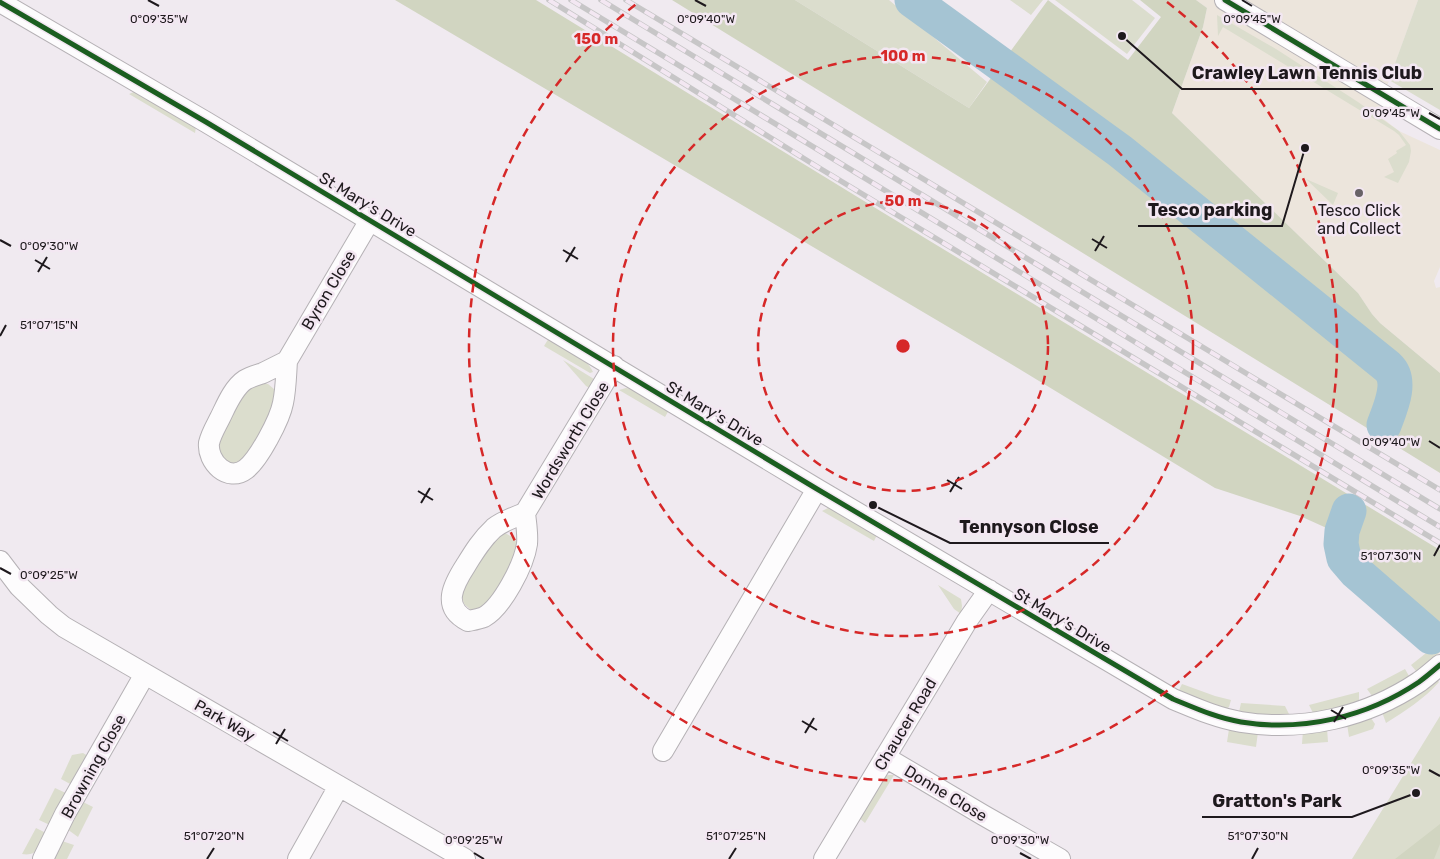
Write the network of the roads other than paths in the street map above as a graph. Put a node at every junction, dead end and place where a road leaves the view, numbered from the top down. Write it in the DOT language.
graph roads {
  1 [pos="1225,0"];
  2 [pos="0,2"];
  3 [pos="1440,129"];
  4 [pos="370,220"];
  5 [pos="287,361"];
  6 [pos="614,366"];
  7 [pos="817,489"];
  8 [pos="525,513"];
  9 [pos="0,561"];
  10 [pos="989,590"];
  11 [pos="1440,665"];
  12 [pos="145,674"];
  13 [pos="662,752"];
  14 [pos="885,757"];
  15 [pos="339,786"];
  16 [pos="43,859"];
  17 [pos="298,859"];
  18 [pos="466,859"];
  19 [pos="824,859"];
  20 [pos="1060,859"];
  1 -- 3 [label="street"];
  2 -- 4 [label="street, St Mary's Drive"];
  4 -- 5 [label="street, Byron Close"];
  4 -- 6 [label="street, St Mary's Drive"];
  5 -- 5 [label="street, Byron Close"];
  6 -- 7 [label="street, St Mary's Drive"];
  6 -- 8 [label="street, Wordsworth Close"];
  7 -- 10 [label="street, St Mary's Drive"];
  7 -- 13 [label="street"];
  8 -- 8 [label="street, Wordsworth Close"];
  9 -- 12 [label="street, Park Way"];
  10 -- 11 [label="street, St Mary's Drive"];
  10 -- 14 [label="street, Chaucer Road"];
  12 -- 15 [label="street, Park Way"];
  12 -- 16 [label="street, Browning Close"];
  14 -- 19 [label="street, Chaucer Road"];
  14 -- 20 [label="street, Donne Close"];
  15 -- 17 [label="street"];
  15 -- 18 [label="street, Park Way"];
}
